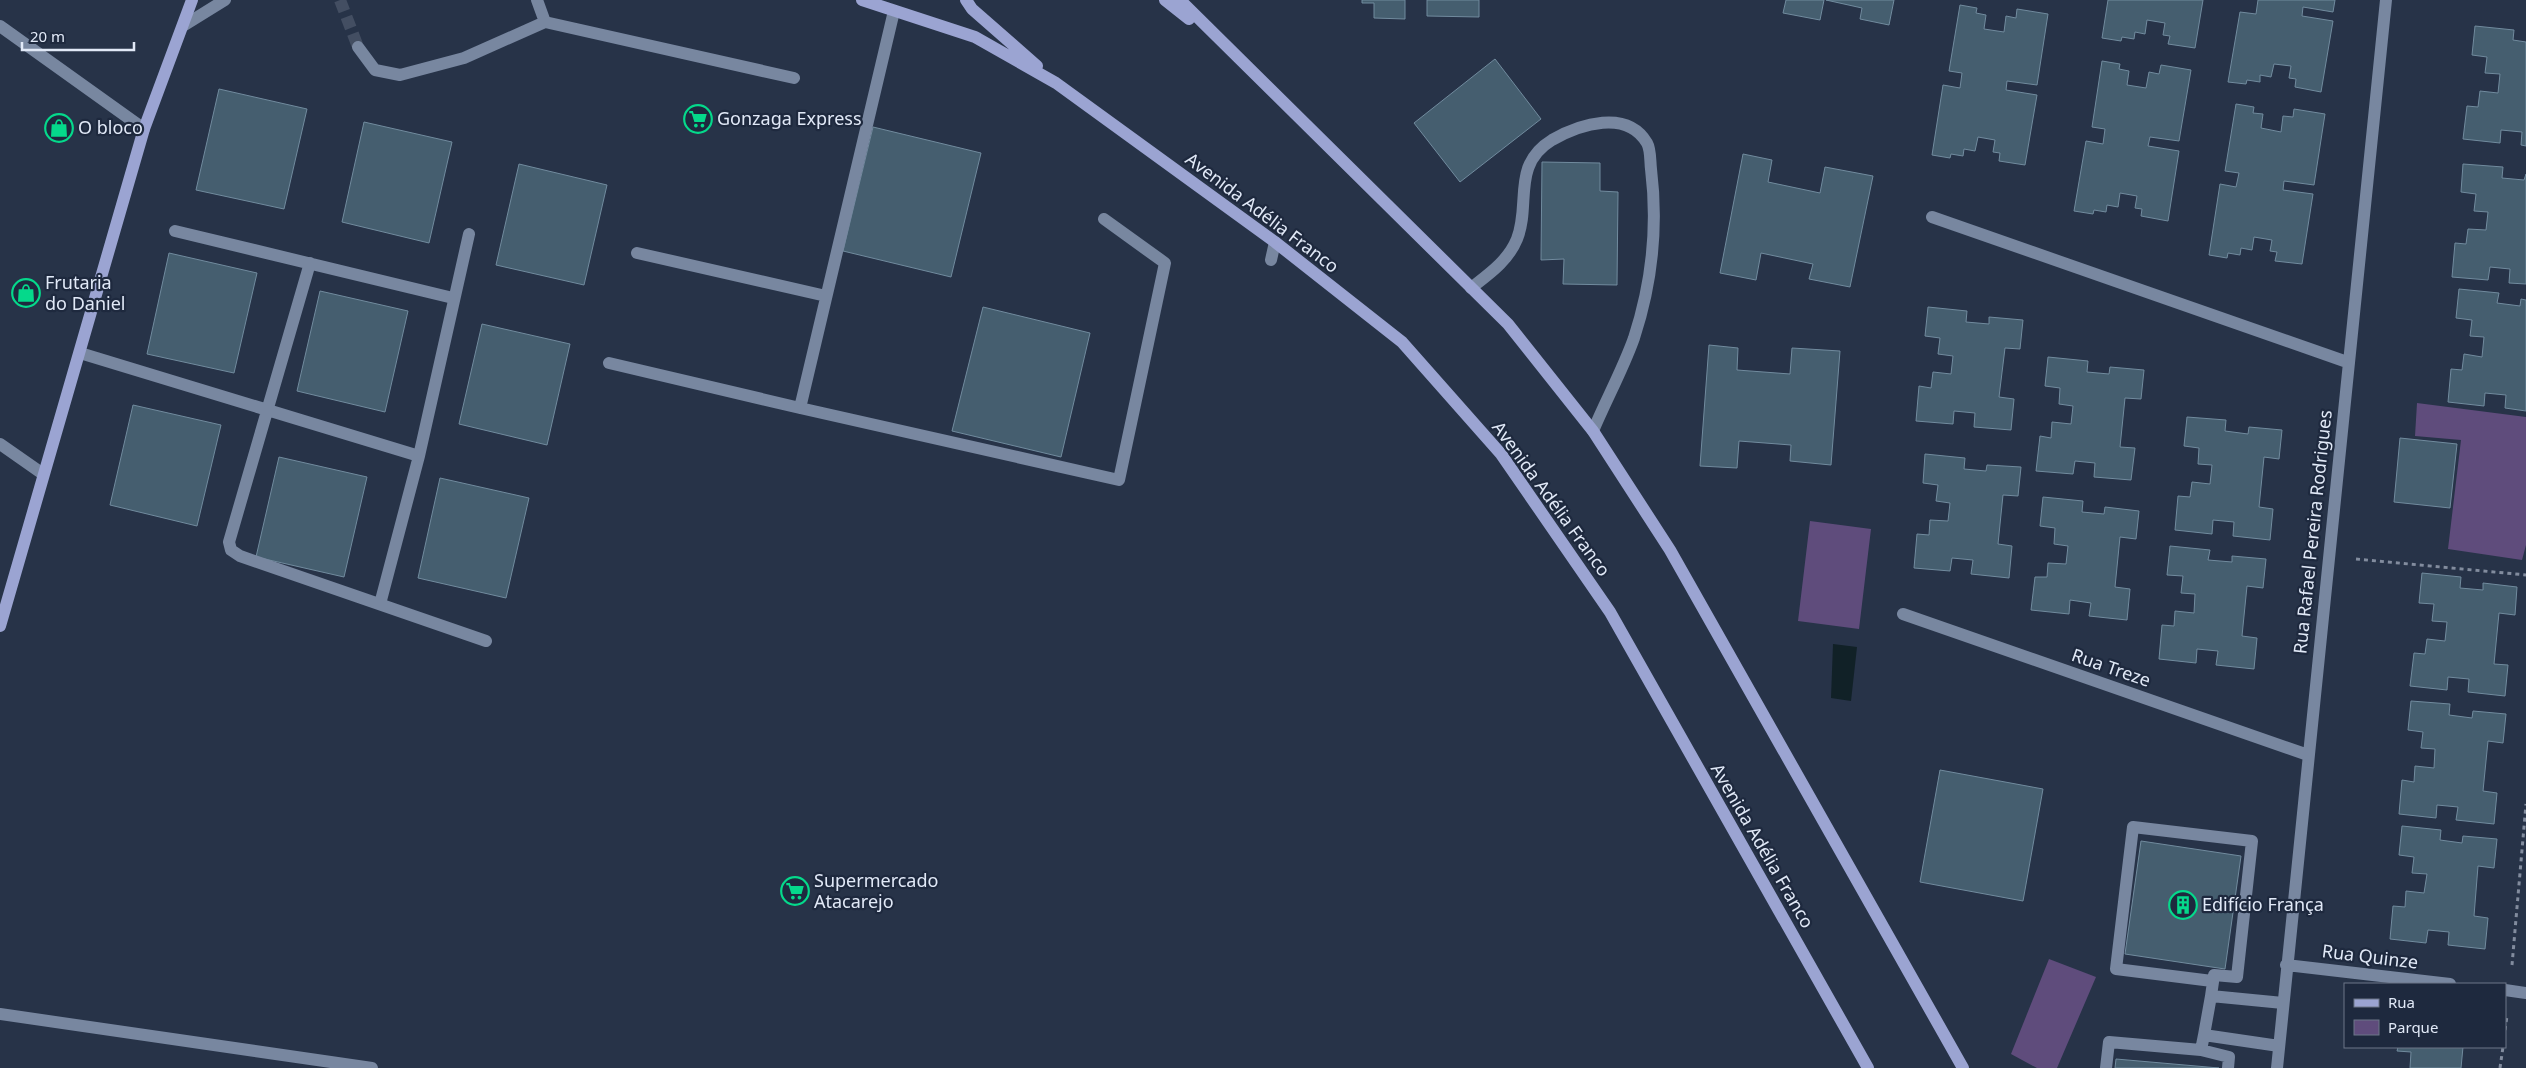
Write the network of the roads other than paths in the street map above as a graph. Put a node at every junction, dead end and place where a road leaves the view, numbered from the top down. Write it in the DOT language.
graph roads {
  1 [pos="192,0"];
  2 [pos="226,0"];
  3 [pos="537,0"];
  4 [pos="862,0"];
  5 [pos="966,0"];
  6 [pos="1165,0"];
  7 [pos="1180,0"];
  8 [pos="2386,0"];
  9 [pos="894,11"];
  10 [pos="545,22"];
  11 [pos="0,26"];
  12 [pos="183,26"];
  13 [pos="358,47"];
  14 [pos="1226,48"];
  15 [pos="794,78"];
  16 [pos="1056,83"];
  17 [pos="144,129"];
  18 [pos="1932,217"];
  19 [pos="1104,219"];
  20 [pos="174,231"];
  21 [pos="469,234"];
  22 [pos="1275,242"];
  23 [pos="637,253"];
  24 [pos="1271,260"];
  25 [pos="310,263"];
  26 [pos="1471,288"];
  27 [pos="826,296"];
  28 [pos="453,298"];
  29 [pos="80,353"];
  30 [pos="2347,362"];
  31 [pos="609,363"];
  32 [pos="800,408"];
  33 [pos="266,410"];
  34 [pos="1593,432"];
  35 [pos="0,444"];
  36 [pos="419,456"];
  37 [pos="43,474"];
  38 [pos="380,604"];
  39 [pos="1903,614"];
  40 [pos="0,626"];
  41 [pos="486,641"];
  42 [pos="2308,755"];
  43 [pos="2286,965"];
  44 [pos="2212,981"];
  45 [pos="2441,983"];
  46 [pos="2507,991"];
  47 [pos="2526,993"];
  48 [pos="2211,996"];
  49 [pos="2283,1003"];
  50 [pos="0,1014"];
  51 [pos="2204,1035"];
  52 [pos="2279,1046"];
  53 [pos="2201,1050"];
  54 [pos="372,1068"];
  55 [pos="1868,1068"];
  56 [pos="1963,1068"];
  57 [pos="2106,1068"];
  58 [pos="2228,1068"];
  59 [pos="2276,1068"];
  1 -- 12 [label="main road"];
  2 -- 12 [label="street"];
  3 -- 10 [label="street"];
  4 -- 9 [label="main road, Avenida Adélia Franco"];
  5 -- 16 [label="main road"];
  6 -- 14 [label="main road"];
  7 -- 14 [label="main road"];
  8 -- 30 [label="street, Rua Rafael Pereira Rodrigues"];
  9 -- 16 [label="main road, Avenida Adélia Franco"];
  9 -- 27 [label="street"];
  10 -- 13 [label="street"];
  10 -- 15 [label="street"];
  11 -- 17 [label="street"];
  12 -- 17 [label="main road"];
  14 -- 26 [label="main road"];
  16 -- 22 [label="main road, Avenida Adélia Franco"];
  17 -- 29 [label="main road"];
  18 -- 30 [label="street"];
  19 -- 32 [label="street"];
  20 -- 25 [label="street"];
  21 -- 28 [label="street"];
  22 -- 24 [label="street"];
  22 -- 55 [label="main road, Avenida Adélia Franco"];
  23 -- 27 [label="street"];
  25 -- 28 [label="street"];
  25 -- 33 [label="street"];
  26 -- 34 [label="main road"];
  26 -- 34 [label="street"];
  27 -- 32 [label="street"];
  28 -- 36 [label="street"];
  29 -- 33 [label="street"];
  29 -- 37 [label="main road"];
  30 -- 42 [label="street, Rua Rafael Pereira Rodrigues"];
  31 -- 32 [label="street"];
  33 -- 36 [label="street"];
  33 -- 38 [label="street"];
  34 -- 56 [label="main road"];
  35 -- 37 [label="street"];
  36 -- 38 [label="street"];
  37 -- 40 [label="main road"];
  38 -- 41 [label="street"];
  39 -- 42 [label="street, Rua Treze"];
  42 -- 43 [label="street, Rua Rafael Pereira Rodrigues"];
  43 -- 45 [label="street, Rua Quinze"];
  43 -- 49 [label="street, Rua Rafael Pereira Rodrigues"];
  44 -- 44 [label="street"];
  44 -- 48 [label="street"];
  46 -- 47 [label="street"];
  48 -- 49 [label="street"];
  48 -- 51 [label="street"];
  49 -- 52 [label="street, Rua Rafael Pereira Rodrigues"];
  50 -- 54 [label="street"];
  51 -- 52 [label="street"];
  51 -- 53 [label="street"];
  52 -- 59 [label="street, Rua Rafael Pereira Rodrigues"];
  53 -- 57 [label="street"];
  53 -- 58 [label="street"];
}
